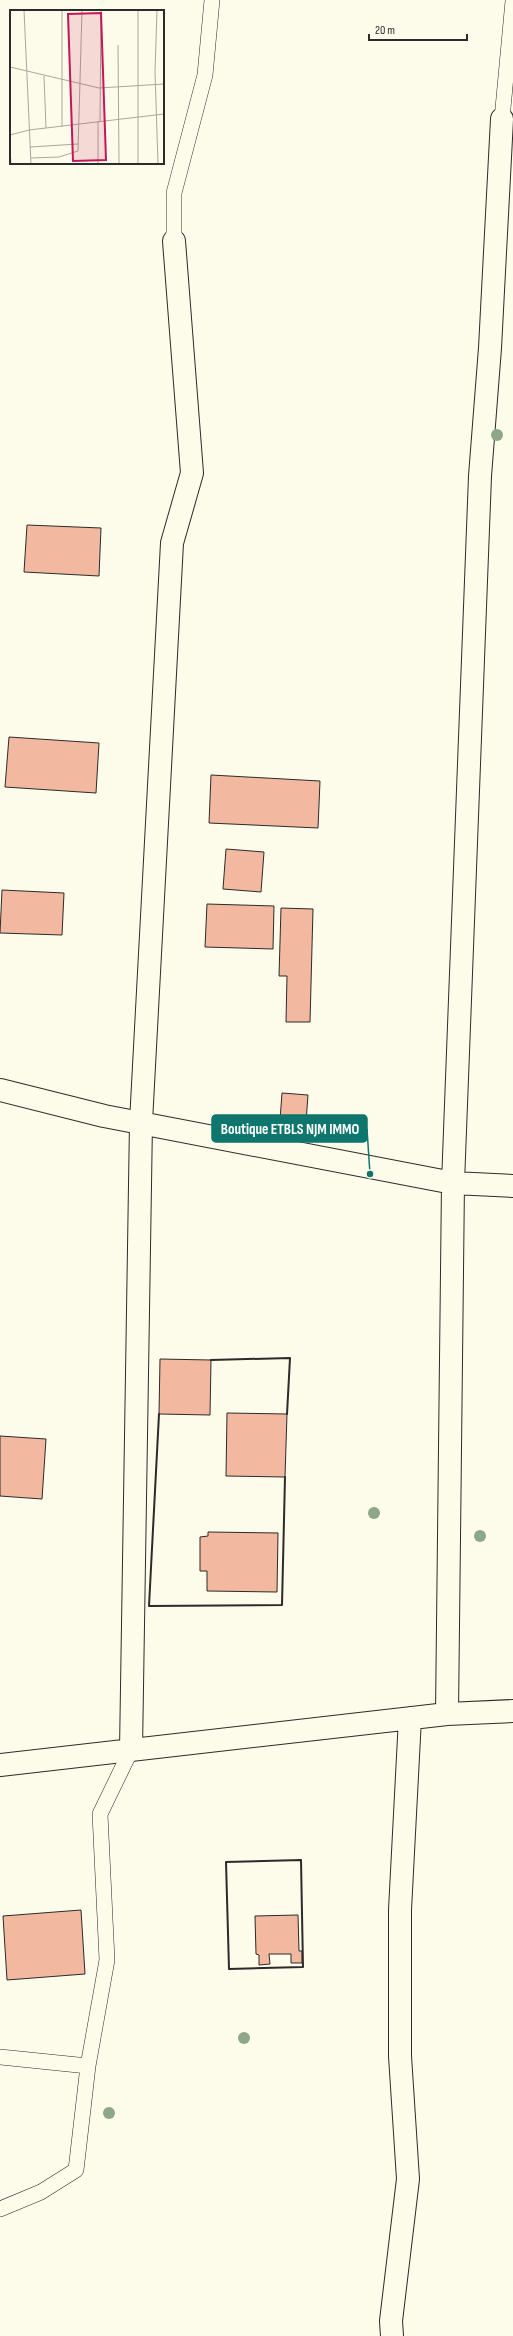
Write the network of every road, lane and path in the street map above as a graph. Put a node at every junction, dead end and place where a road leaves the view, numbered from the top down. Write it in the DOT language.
graph roads {
  1 [pos="212,0"];
  2 [pos="513,1"];
  3 [pos="502,119"];
  4 [pos="174,241"];
  5 [pos="0,1090"];
  6 [pos="141,1122"];
  7 [pos="453,1183"];
  8 [pos="513,1186"];
  9 [pos="513,1711"];
  10 [pos="447,1714"];
  11 [pos="410,1718"];
  12 [pos="131,1750"];
  13 [pos="0,1764"];
  14 [pos="0,2057"];
  15 [pos="88,2066"];
  16 [pos="0,2209"];
  17 [pos="392,2336"];
  1 -- 4 [label="lane"];
  2 -- 3 [label="lane"];
  3 -- 7 [label="street"];
  4 -- 6 [label="street"];
  5 -- 6 [label="street"];
  6 -- 7 [label="street"];
  6 -- 12 [label="street"];
  7 -- 8 [label="street"];
  7 -- 10 [label="street"];
  9 -- 10 [label="street"];
  10 -- 11 [label="street"];
  11 -- 12 [label="street"];
  11 -- 17 [label="street"];
  12 -- 13 [label="street"];
  12 -- 15 [label="lane"];
  14 -- 15 [label="lane"];
  15 -- 16 [label="lane"];
}
